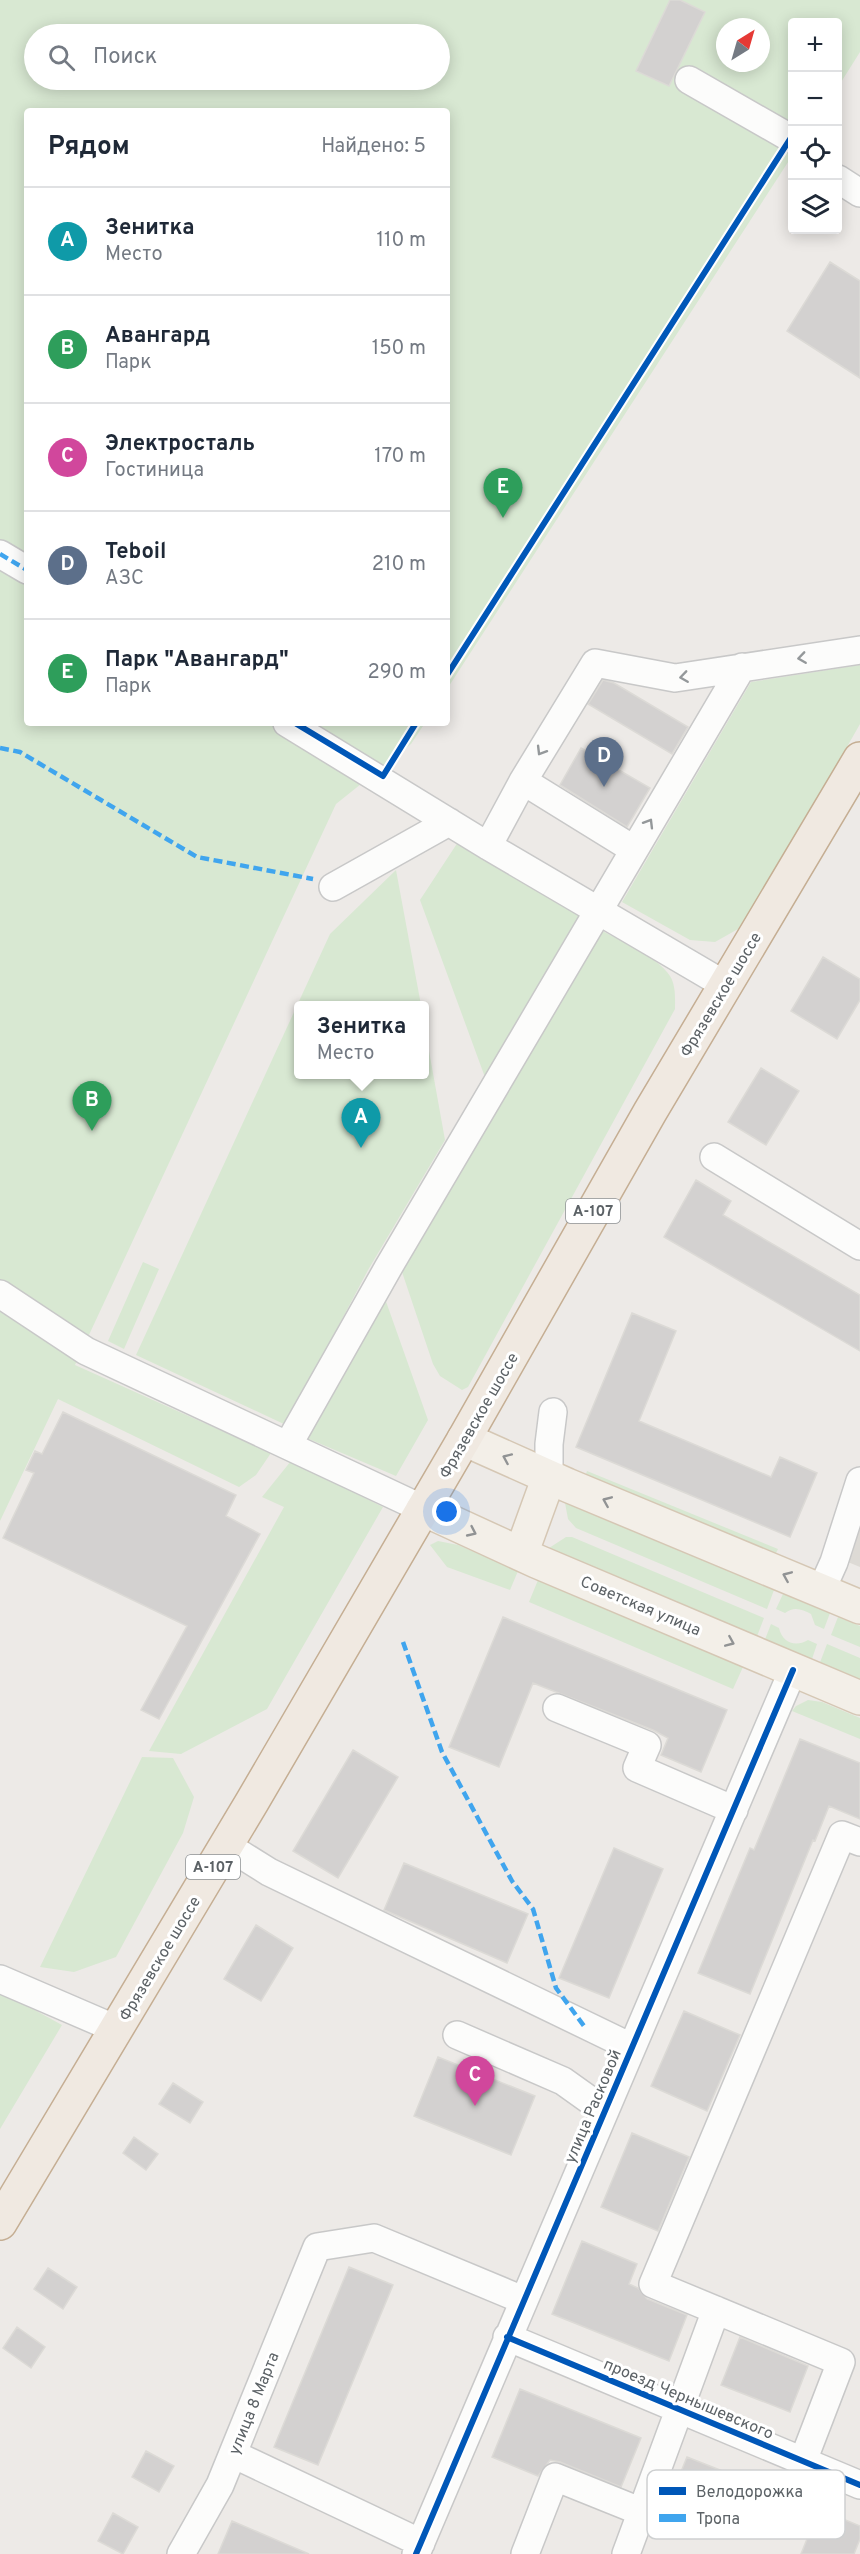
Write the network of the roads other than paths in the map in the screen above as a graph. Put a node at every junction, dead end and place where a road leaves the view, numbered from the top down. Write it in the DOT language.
graph roads {
  1 [pos="689,80"];
  2 [pos="788,137"];
  3 [pos="842,169"];
  4 [pos="860,179"];
  5 [pos="839,180"];
  6 [pos="860,193"];
  7 [pos="0,554"];
  8 [pos="24,568"];
  9 [pos="860,650"];
  10 [pos="742,667"];
  11 [pos="291,726"];
  12 [pos="860,759"];
  13 [pos="523,781"];
  14 [pos="449,822"];
  15 [pos="488,846"];
  16 [pos="633,849"];
  17 [pos="333,887"];
  18 [pos="599,910"];
  19 [pos="725,985"];
  20 [pos="714,1157"];
  21 [pos="860,1246"];
  22 [pos="0,1294"];
  23 [pos="553,1412"];
  24 [pos="464,1439"];
  25 [pos="288,1445"];
  26 [pos="549,1477"];
  27 [pos="860,1481"];
  28 [pos="423,1509"];
  29 [pos="521,1554"];
  30 [pos="821,1591"];
  31 [pos="860,1607"];
  32 [pos="793,1670"];
  33 [pos="860,1698"];
  34 [pos="557,1708"];
  35 [pos="734,1810"];
  36 [pos="860,1842"];
  37 [pos="226,1845"];
  38 [pos="0,1979"];
  39 [pos="117,2029"];
  40 [pos="457,2035"];
  41 [pos="631,2047"];
  42 [pos="605,2111"];
  43 [pos="0,2223"];
  44 [pos="523,2300"];
  45 [pos="717,2310"];
  46 [pos="507,2337"];
  47 [pos="679,2408"];
  48 [pos="232,2454"];
  49 [pos="803,2461"];
  50 [pos="657,2470"];
  51 [pos="824,2470"];
  52 [pos="845,2479"];
  53 [pos="860,2485"];
  54 [pos="647,2498"];
  55 [pos="642,2512"];
  56 [pos="419,2548"];
  57 [pos="181,2554"];
  58 [pos="525,2554"];
  59 [pos="626,2554"];
  1 -- 2 [label="street"];
  3 -- 4 [label="street"];
  5 -- 6 [label="street"];
  7 -- 8 [label="street"];
  9 -- 10 [label="street, one-way"];
  10 -- 13 [label="street, one-way"];
  16 -- 10 [label="street, one-way"];
  11 -- 14 [label="street"];
  12 -- 19 [label="highway, Фрязевское шоссе / А-107"];
  13 -- 15 [label="street"];
  13 -- 16 [label="street"];
  14 -- 15 [label="street"];
  14 -- 17 [label="street"];
  15 -- 18 [label="street"];
  16 -- 18 [label="street"];
  18 -- 19 [label="street"];
  18 -- 25 [label="street"];
  19 -- 24 [label="highway, Фрязевское шоссе / А-107"];
  20 -- 21 [label="street"];
  22 -- 25 [label="street"];
  23 -- 26 [label="street"];
  26 -- 24 [label="main road, one-way"];
  24 -- 28 [label="highway, Фрязевское шоссе / А-107"];
  25 -- 28 [label="street"];
  26 -- 29 [label="main road"];
  30 -- 26 [label="main road, one-way"];
  27 -- 30 [label="street"];
  28 -- 29 [label="main road, Советская улица, one-way"];
  28 -- 37 [label="highway, Фрязевское шоссе / А-107"];
  29 -- 32 [label="main road, Советская улица, one-way"];
  30 -- 31 [label="main road"];
  32 -- 33 [label="main road, Советская улица"];
  32 -- 35 [label="street, улица Расковой"];
  34 -- 35 [label="street"];
  35 -- 41 [label="street, улица Расковой"];
  36 -- 45 [label="street"];
  37 -- 39 [label="highway, Фрязевское шоссе / А-107"];
  37 -- 41 [label="street"];
  38 -- 39 [label="street"];
  39 -- 43 [label="highway, Фрязевское шоссе / А-107"];
  40 -- 42 [label="street"];
  41 -- 42 [label="street, улица Расковой"];
  42 -- 44 [label="street, улица Расковой"];
  44 -- 46 [label="street, улица Расковой"];
  44 -- 48 [label="street, улица 8 Марта"];
  45 -- 47 [label="street"];
  45 -- 49 [label="street"];
  46 -- 47 [label="street, проезд Чернышевского"];
  46 -- 56 [label="street, улица Расковой"];
  47 -- 49 [label="street, проезд Чернышевского"];
  47 -- 50 [label="street"];
  48 -- 56 [label="street"];
  48 -- 57 [label="street, улица 8 Марта"];
  49 -- 51 [label="street, проезд Чернышевского"];
  52 -- 53 [label="street, проезд Чернышевского"];
  54 -- 55 [label="street"];
  55 -- 58 [label="street"];
  55 -- 59 [label="street"];
}
